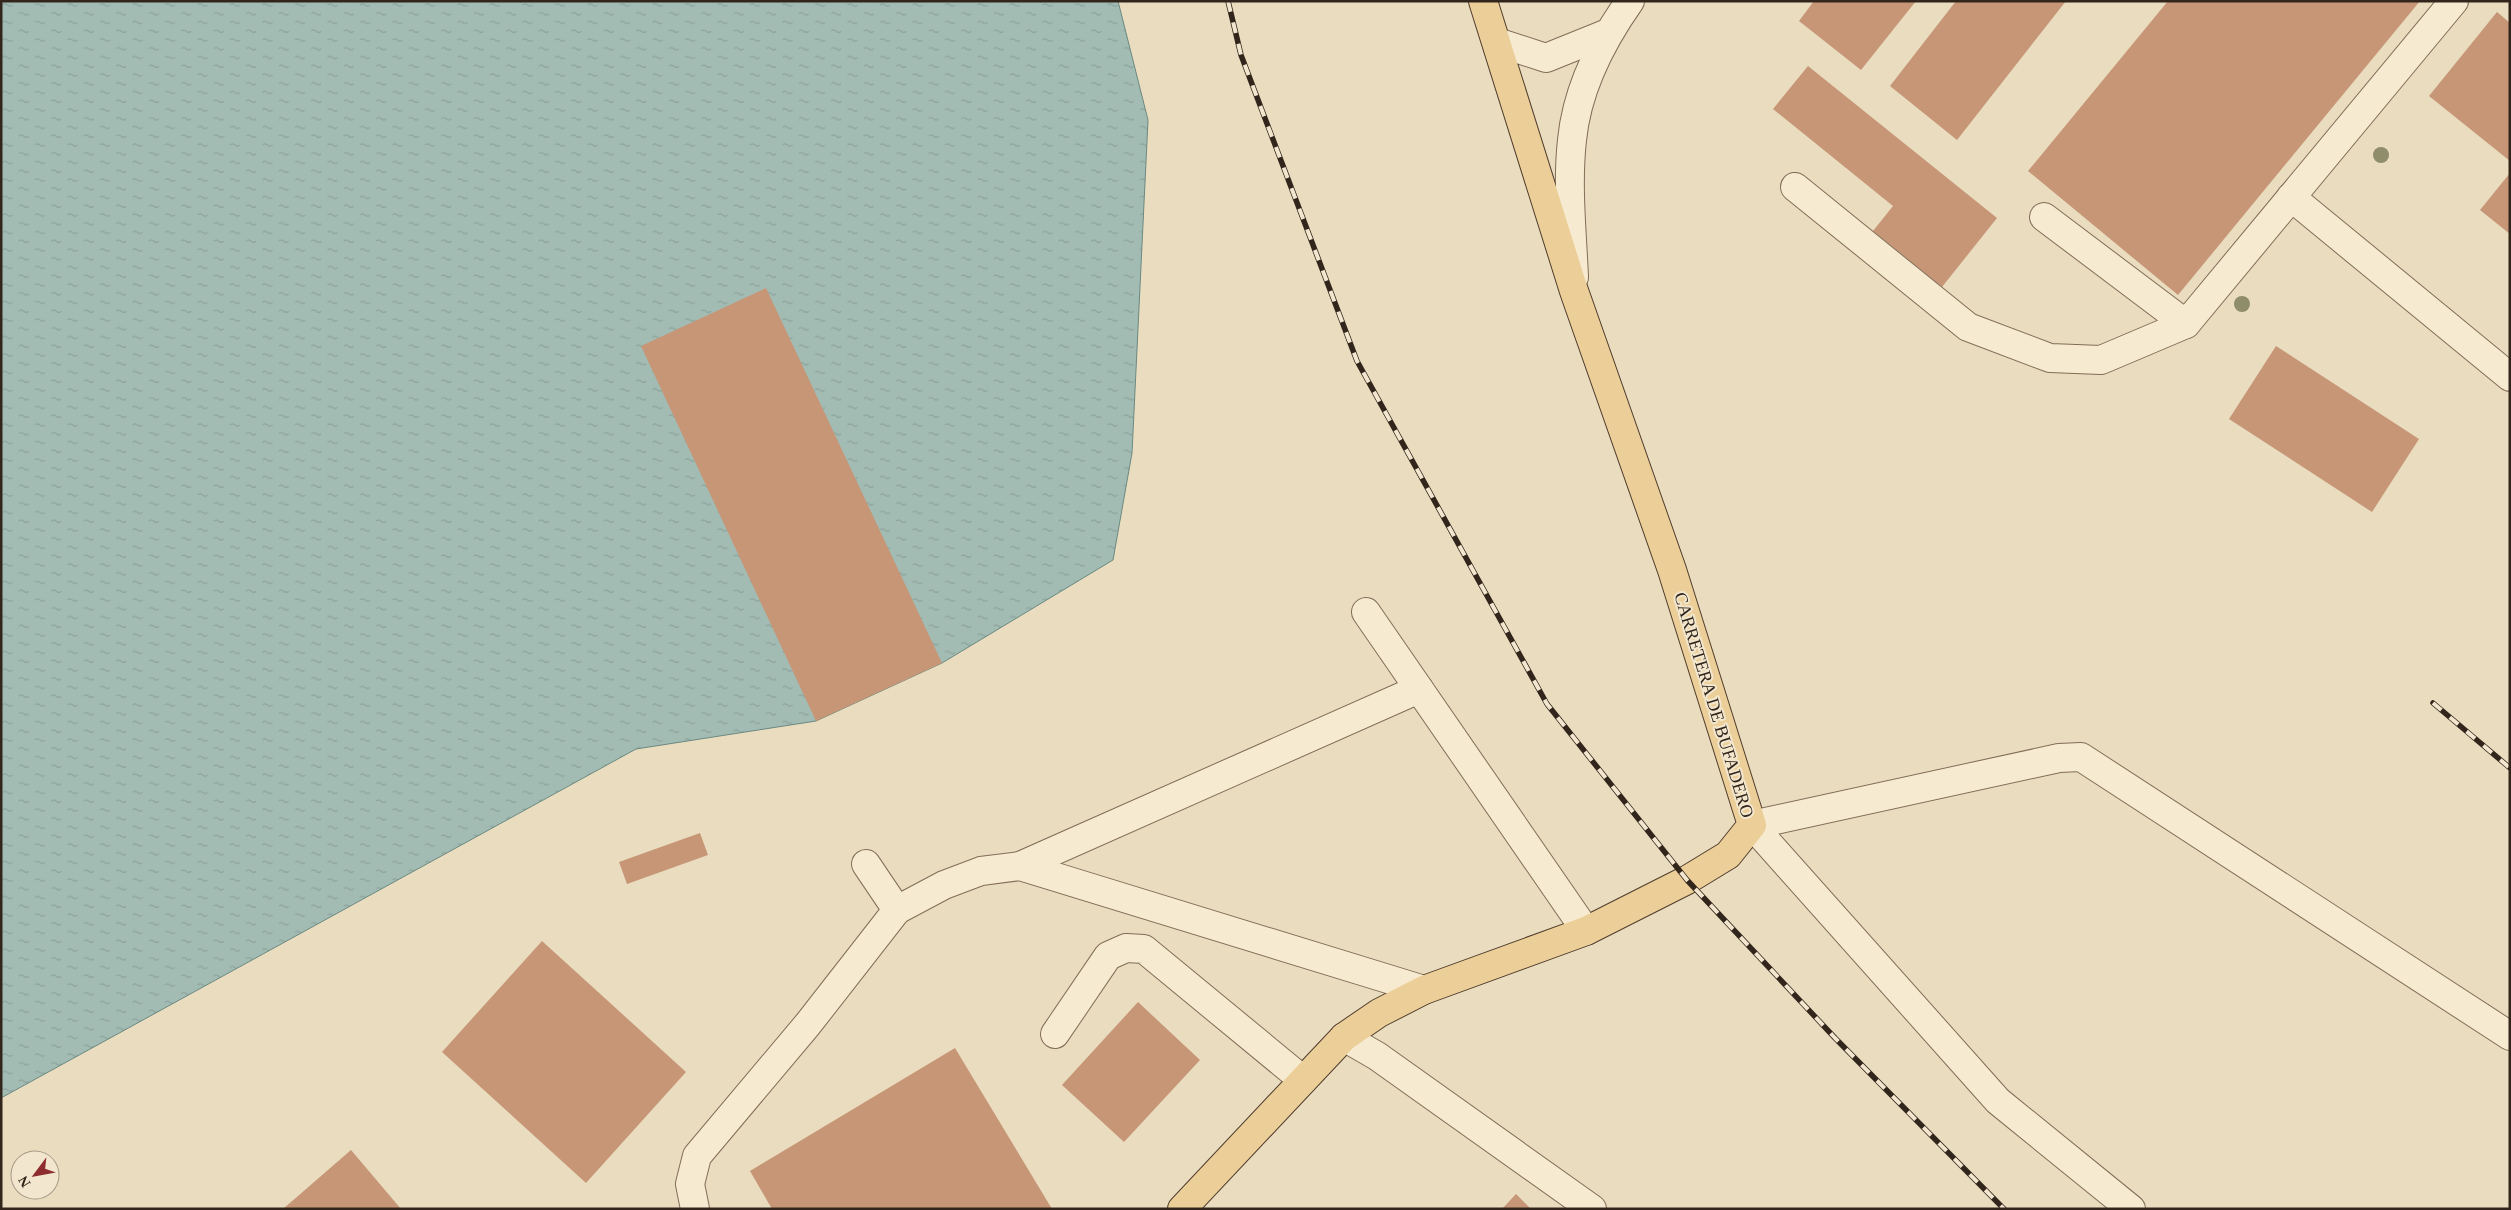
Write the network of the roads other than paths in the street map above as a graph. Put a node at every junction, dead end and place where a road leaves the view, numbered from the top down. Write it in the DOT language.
graph roads {
  1 [pos="1483,1"];
  2 [pos="1630,1"];
  3 [pos="2454,1"];
  4 [pos="1608,32"];
  5 [pos="1497,42"];
  6 [pos="1795,187"];
  7 [pos="2291,197"];
  8 [pos="2044,218"];
  9 [pos="1574,291"];
  10 [pos="2186,324"];
  11 [pos="2510,377"];
  12 [pos="1366,612"];
  13 [pos="1419,689"];
  14 [pos="1752,825"];
  15 [pos="866,864"];
  16 [pos="1020,866"];
  17 [pos="897,910"];
  18 [pos="1586,932"];
  19 [pos="1424,990"];
  20 [pos="1055,1034"];
  21 [pos="2510,1036"];
  22 [pos="1344,1037"];
  23 [pos="1303,1080"];
  24 [pos="695,1209"];
  25 [pos="1182,1209"];
  26 [pos="1592,1209"];
  27 [pos="2132,1209"];
  1 -- 5 [label="main road, CARRETERA DE BUFADERO"];
  2 -- 4 [label="street"];
  3 -- 7 [label="street"];
  4 -- 5 [label="street"];
  4 -- 9 [label="street"];
  5 -- 9 [label="main road, CARRETERA DE BUFADERO"];
  6 -- 10 [label="street"];
  7 -- 10 [label="street"];
  7 -- 11 [label="street"];
  8 -- 10 [label="street"];
  9 -- 14 [label="main road, CARRETERA DE BUFADERO"];
  12 -- 13 [label="street"];
  13 -- 16 [label="street"];
  13 -- 18 [label="street"];
  14 -- 18 [label="main road, CARRETERA DE BUFADERO"];
  14 -- 21 [label="street"];
  14 -- 27 [label="street"];
  15 -- 17 [label="street"];
  16 -- 17 [label="street"];
  16 -- 19 [label="street"];
  17 -- 24 [label="street"];
  18 -- 19 [label="main road, CARRETERA DE BUFADERO"];
  19 -- 22 [label="main road, CARRETERA DE BUFADERO"];
  20 -- 23 [label="street"];
  22 -- 23 [label="main road, CARRETERA DE BUFADERO"];
  22 -- 26 [label="street"];
  23 -- 25 [label="main road, CARRETERA DE BUFADERO"];
}
